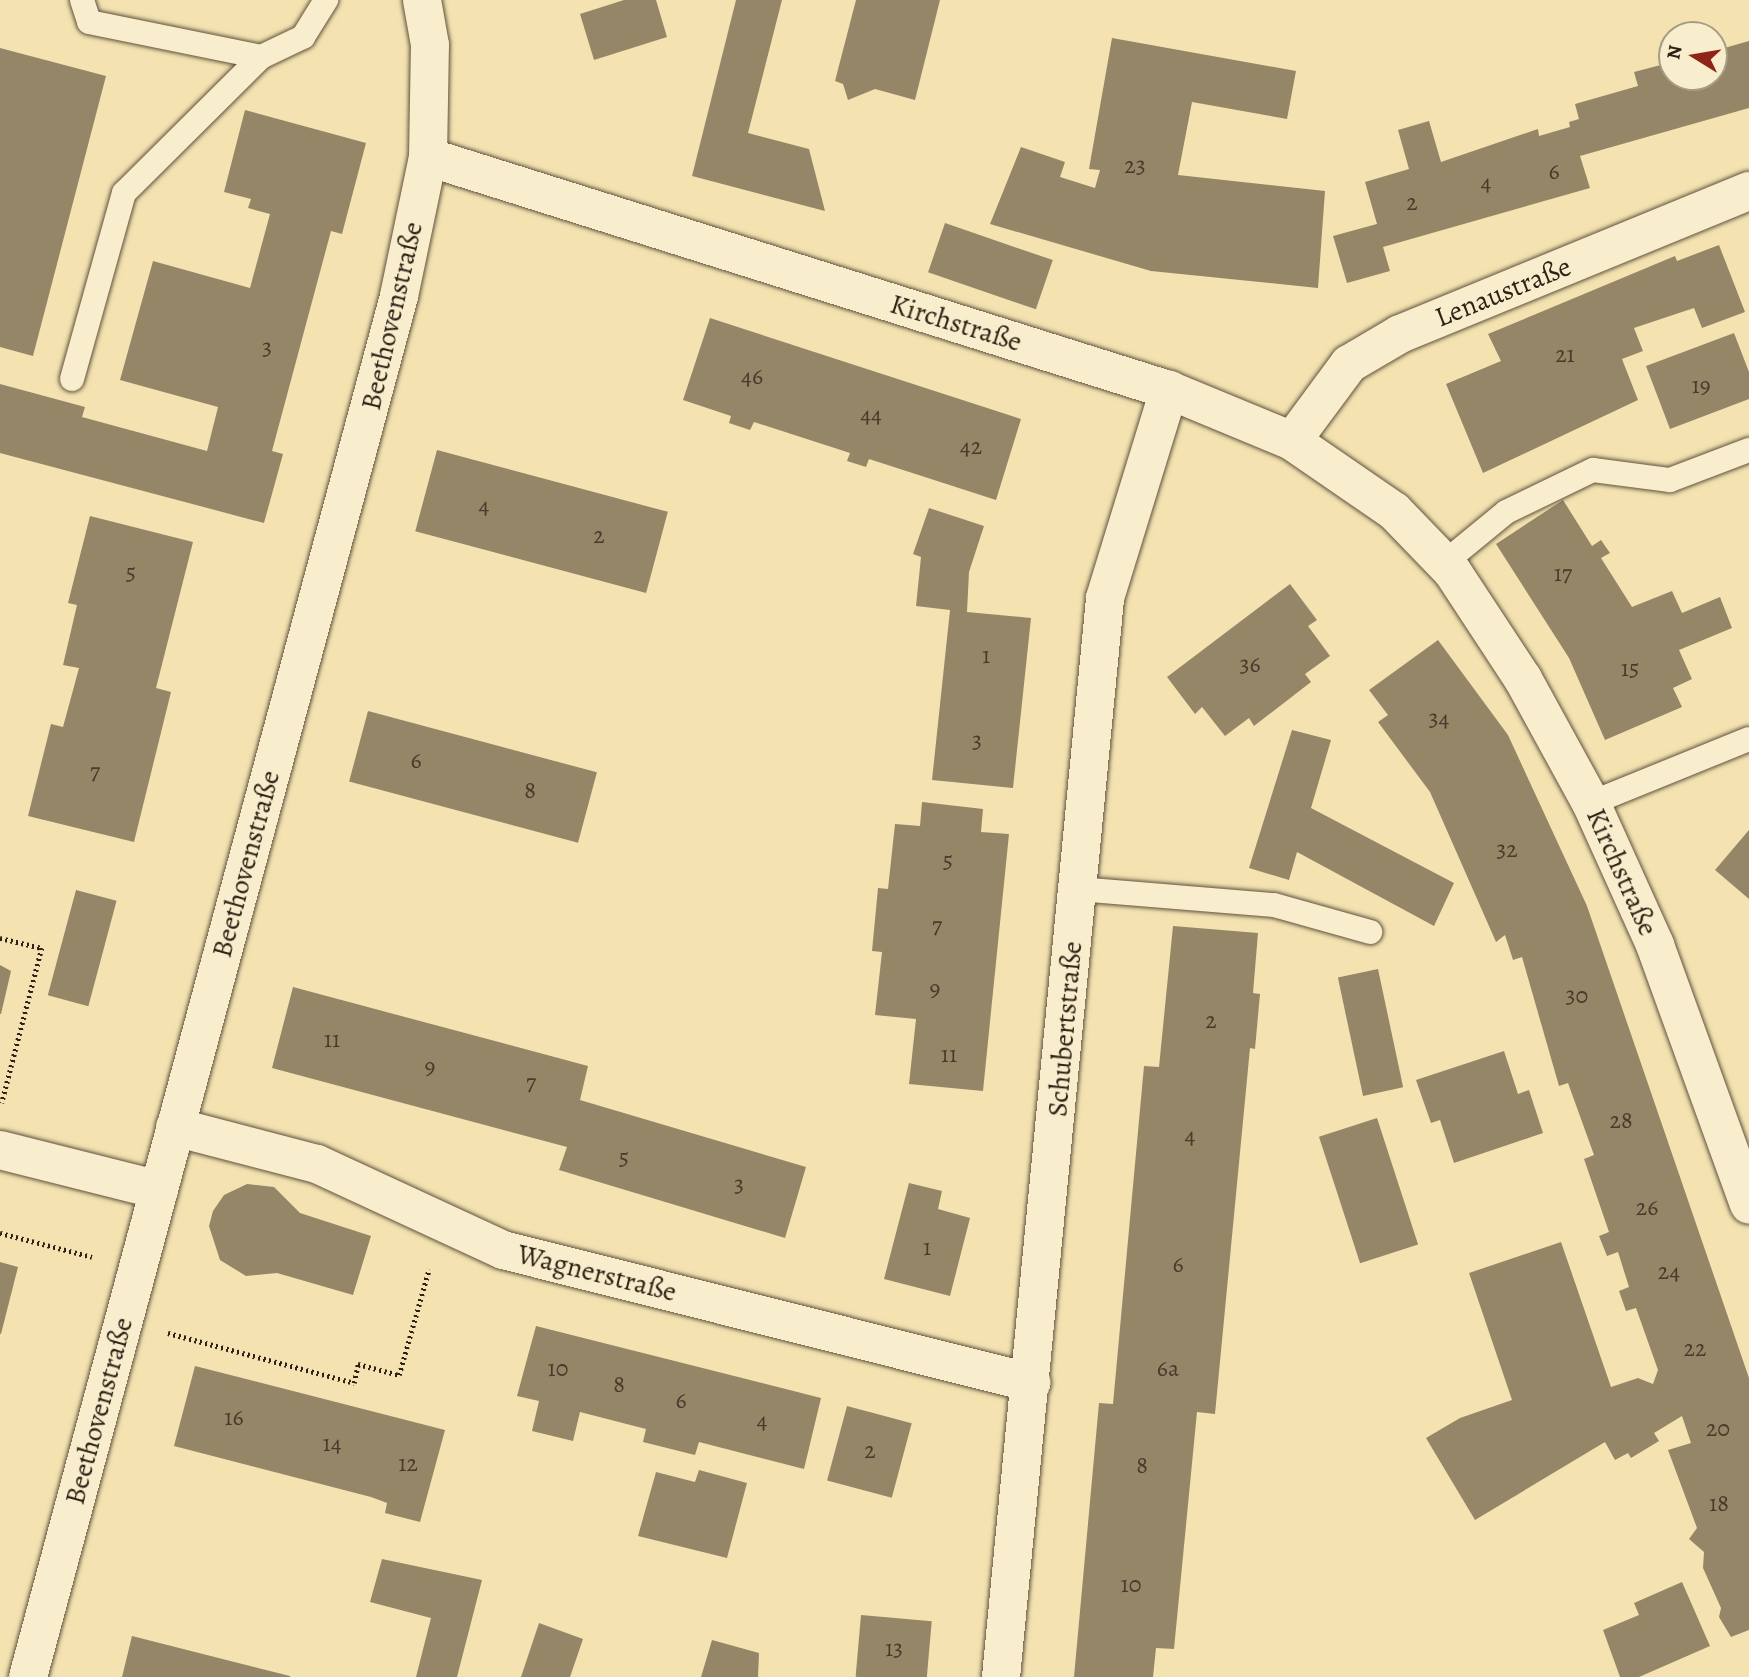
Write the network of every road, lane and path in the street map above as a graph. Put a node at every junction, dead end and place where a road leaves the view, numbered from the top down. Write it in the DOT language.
graph roads {
  1 [pos="82,0"];
  2 [pos="326,0"];
  3 [pos="422,0"];
  4 [pos="261,57"];
  5 [pos="428,157"];
  6 [pos="1749,191"];
  7 [pos="72,379"];
  8 [pos="1168,390"];
  9 [pos="1292,441"];
  10 [pos="1749,450"];
  11 [pos="1444,563"];
  12 [pos="1749,739"];
  13 [pos="1591,803"];
  14 [pos="1078,889"];
  15 [pos="1370,932"];
  16 [pos="0,938"];
  17 [pos="0,1112"];
  18 [pos="175,1127"];
  19 [pos="0,1150"];
  20 [pos="159,1190"];
  21 [pos="1749,1205"];
  22 [pos="442,1224"];
  23 [pos="0,1233"];
  24 [pos="137,1268"];
  25 [pos="124,1321"];
  26 [pos="1032,1383"];
  27 [pos="28,1677"];
  28 [pos="1001,1677"];
  1 -- 4 [label="lane"];
  2 -- 4 [label="lane"];
  3 -- 5 [label="street, Beethovenstraße"];
  4 -- 7 [label="lane"];
  5 -- 8 [label="street, Kirchstraße"];
  5 -- 18 [label="street, Beethovenstraße"];
  6 -- 9 [label="street, Lenaustraße"];
  8 -- 9 [label="street, Kirchstraße"];
  8 -- 14 [label="street, Schubertstraße"];
  9 -- 11 [label="street, Kirchstraße"];
  10 -- 11 [label="lane"];
  11 -- 13 [label="street, Kirchstraße"];
  12 -- 13 [label="lane"];
  13 -- 21 [label="street, Kirchstraße"];
  14 -- 15 [label="lane"];
  14 -- 26 [label="street, Schubertstraße"];
  16 -- 17 [label="path"];
  18 -- 20 [label="street, Beethovenstraße"];
  18 -- 22 [label="street, Wagnerstraße"];
  19 -- 20 [label="street"];
  20 -- 24 [label="street, Beethovenstraße"];
  22 -- 25 [label="path"];
  22 -- 26 [label="street, Wagnerstraße"];
  23 -- 24 [label="path"];
  24 -- 25 [label="street, Beethovenstraße"];
  25 -- 27 [label="street, Beethovenstraße"];
  26 -- 28 [label="street, Schubertstraße"];
}
